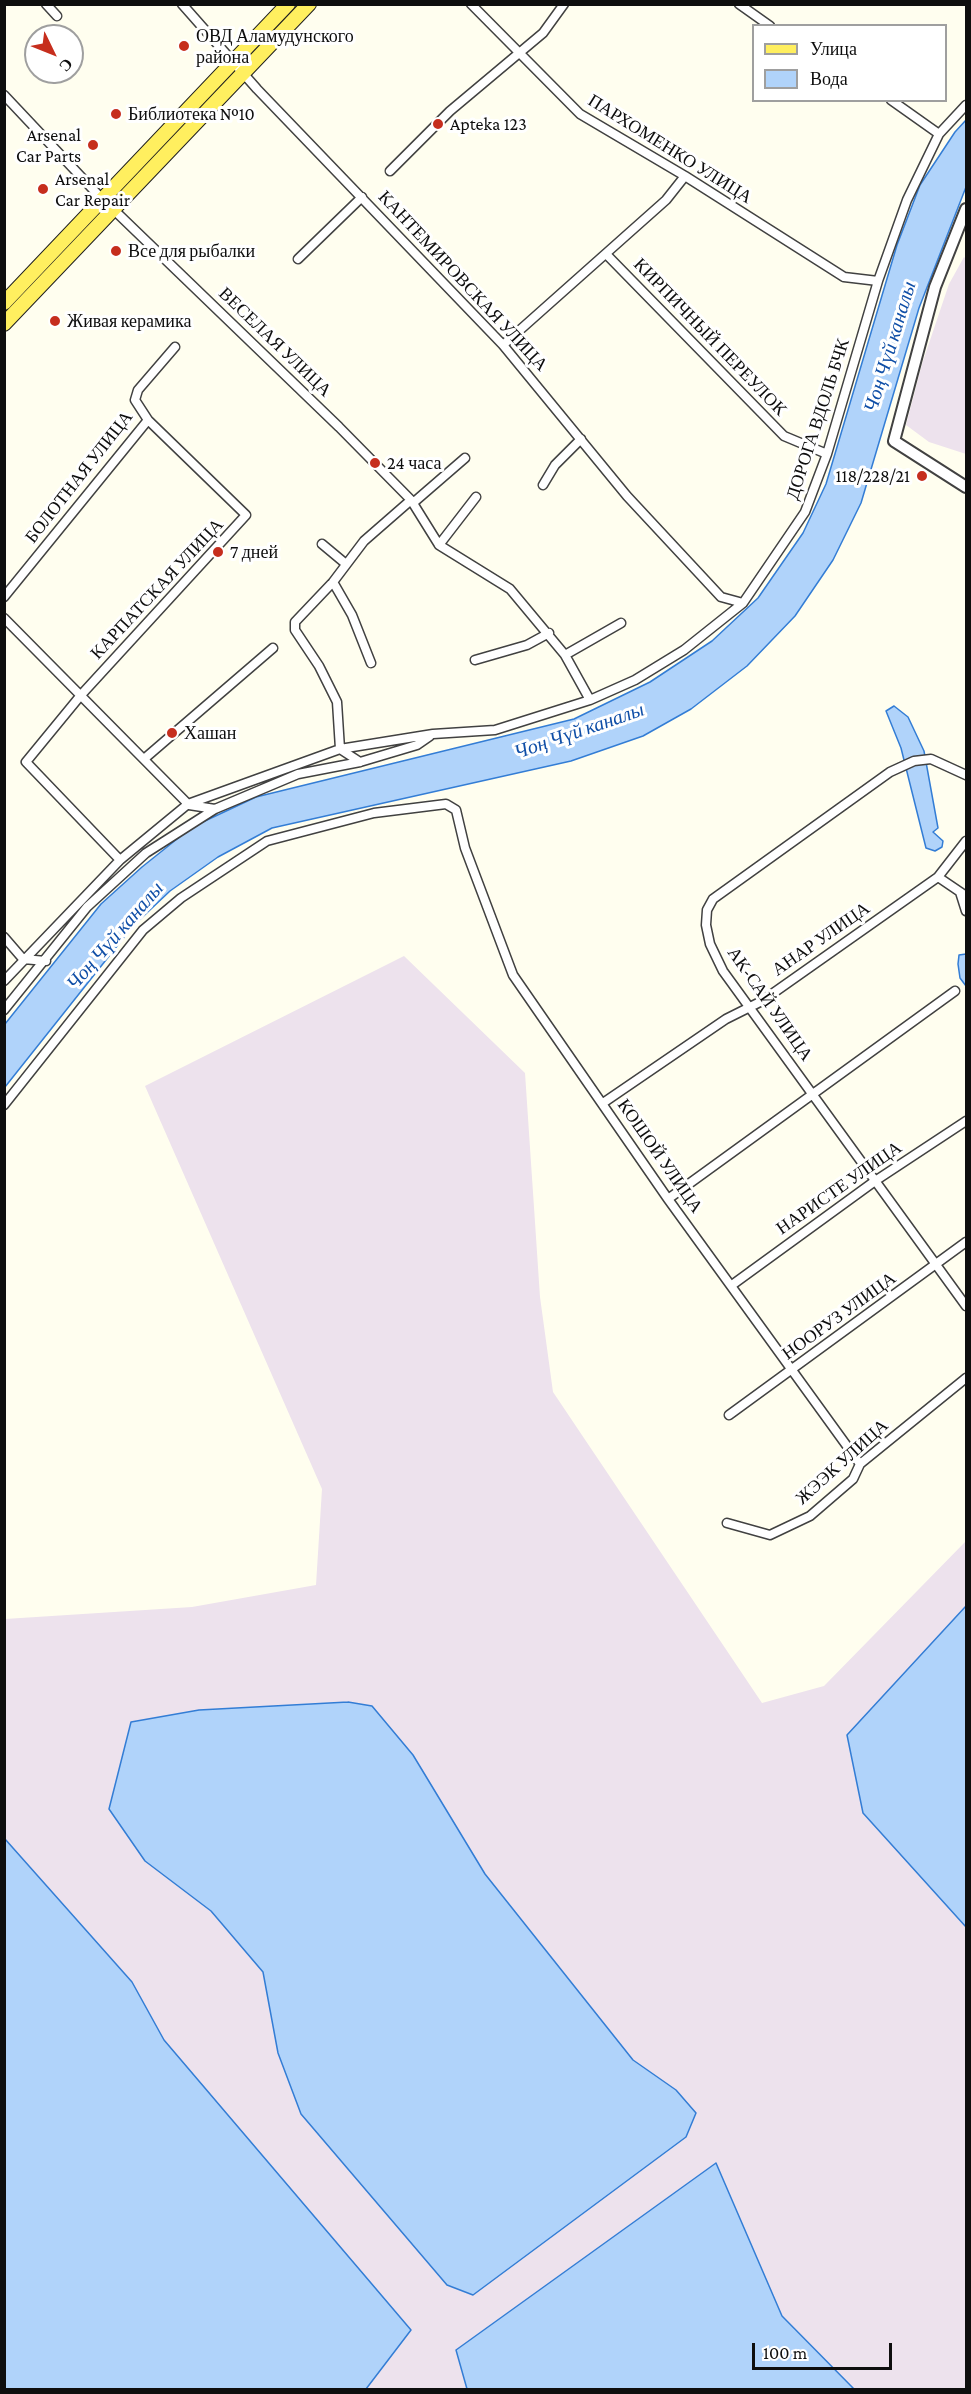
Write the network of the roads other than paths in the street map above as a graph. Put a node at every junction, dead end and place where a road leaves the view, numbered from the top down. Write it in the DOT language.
graph roads {
  1 [pos="46,4"];
  2 [pos="182,4"];
  3 [pos="288,4"];
  4 [pos="309,4"];
  5 [pos="471,4"];
  6 [pos="564,4"];
  7 [pos="738,4"];
  8 [pos="57,16"];
  9 [pos="767,24"];
  10 [pos="519,54"];
  11 [pos="233,62"];
  12 [pos="243,74"];
  13 [pos="4,95"];
  14 [pos="894,102"];
  15 [pos="966,105"];
  16 [pos="939,134"];
  17 [pos="390,171"];
  18 [pos="685,176"];
  19 [pos="362,197"];
  20 [pos="103,200"];
  21 [pos="966,209"];
  22 [pos="114,210"];
  23 [pos="606,254"];
  24 [pos="298,259"];
  25 [pos="878,281"];
  26 [pos="4,303"];
  27 [pos="4,324"];
  28 [pos="503,345"];
  29 [pos="175,347"];
  30 [pos="148,420"];
  31 [pos="581,439"];
  32 [pos="827,454"];
  33 [pos="465,458"];
  34 [pos="543,485"];
  35 [pos="966,487"];
  36 [pos="476,497"];
  37 [pos="412,502"];
  38 [pos="322,544"];
  39 [pos="439,545"];
  40 [pos="346,564"];
  41 [pos="333,582"];
  42 [pos="4,597"];
  43 [pos="743,603"];
  44 [pos="4,618"];
  45 [pos="621,623"];
  46 [pos="549,633"];
  47 [pos="273,648"];
  48 [pos="565,655"];
  49 [pos="475,660"];
  50 [pos="371,663"];
  51 [pos="81,695"];
  52 [pos="590,700"];
  53 [pos="433,734"];
  54 [pos="340,749"];
  55 [pos="144,759"];
  56 [pos="360,762"];
  57 [pos="966,775"];
  58 [pos="188,804"];
  59 [pos="215,809"];
  60 [pos="966,842"];
  61 [pos="120,860"];
  62 [pos="938,877"];
  63 [pos="963,893"];
  64 [pos="966,911"];
  65 [pos="4,937"];
  66 [pos="23,959"];
  67 [pos="46,961"];
  68 [pos="4,981"];
  69 [pos="955,991"];
  70 [pos="749,1007"];
  71 [pos="4,1010"];
  72 [pos="814,1094"];
  73 [pos="603,1103"];
  74 [pos="4,1106"];
  75 [pos="966,1121"];
  76 [pos="875,1181"];
  77 [pos="668,1199"];
  78 [pos="966,1242"];
  79 [pos="937,1265"];
  80 [pos="732,1285"];
  81 [pos="966,1306"];
  82 [pos="792,1370"];
  83 [pos="966,1378"];
  84 [pos="729,1415"];
  85 [pos="860,1464"];
  86 [pos="727,1523"];
  1 -- 8 [label="street"];
  2 -- 11 [label="street, КАНТЕМИРОВСКАЯ УЛИЦА"];
  3 -- 11 [label="main road"];
  4 -- 12 [label="main road"];
  5 -- 10 [label="street, ПАРХОМЕНКО УЛИЦА"];
  6 -- 10 [label="street"];
  7 -- 9 [label="street"];
  10 -- 17 [label="street"];
  10 -- 18 [label="street, ПАРХОМЕНКО УЛИЦА"];
  11 -- 12 [label="street, КАНТЕМИРОВСКАЯ УЛИЦА"];
  11 -- 20 [label="main road"];
  12 -- 19 [label="street, КАНТЕМИРОВСКАЯ УЛИЦА"];
  12 -- 22 [label="main road"];
  13 -- 20 [label="street"];
  14 -- 16 [label="street"];
  15 -- 16 [label="street, ДОРОГА ВДОЛЬ БЧК"];
  16 -- 25 [label="street, ДОРОГА ВДОЛЬ БЧК"];
  18 -- 23 [label="street"];
  18 -- 25 [label="street, ПАРХОМЕНКО УЛИЦА"];
  19 -- 24 [label="street"];
  19 -- 28 [label="street, КАНТЕМИРОВСКАЯ УЛИЦА"];
  20 -- 26 [label="main road"];
  21 -- 35 [label="street"];
  22 -- 27 [label="main road"];
  22 -- 37 [label="street, ВЕСЕЛАЯ УЛИЦА"];
  23 -- 28 [label="street"];
  23 -- 32 [label="street, КИРПИЧНЫЙ ПЕРЕУЛОК"];
  25 -- 32 [label="street, ДОРОГА ВДОЛЬ БЧК"];
  28 -- 31 [label="street, КАНТЕМИРОВСКАЯ УЛИЦА"];
  29 -- 30 [label="street, БОЛОТНАЯ УЛИЦА"];
  30 -- 42 [label="street, БОЛОТНАЯ УЛИЦА"];
  30 -- 51 [label="street, КАРПАТСКАЯ УЛИЦА"];
  31 -- 34 [label="street"];
  31 -- 43 [label="street, КАНТЕМИРОВСКАЯ УЛИЦА"];
  32 -- 43 [label="street, ДОРОГА ВДОЛЬ БЧК"];
  33 -- 37 [label="street"];
  36 -- 39 [label="street"];
  37 -- 39 [label="street, ВЕСЕЛАЯ УЛИЦА"];
  37 -- 40 [label="street"];
  38 -- 40 [label="street"];
  39 -- 46 [label="street, ВЕСЕЛАЯ УЛИЦА"];
  40 -- 41 [label="street"];
  41 -- 50 [label="street"];
  41 -- 54 [label="street"];
  43 -- 52 [label="street, ДОРОГА ВДОЛЬ БЧК"];
  44 -- 51 [label="street"];
  45 -- 48 [label="street"];
  46 -- 48 [label="street, ВЕСЕЛАЯ УЛИЦА"];
  46 -- 49 [label="street"];
  47 -- 55 [label="street"];
  48 -- 52 [label="street, ВЕСЕЛАЯ УЛИЦА"];
  51 -- 55 [label="street"];
  51 -- 61 [label="street, КАРПАТСКАЯ УЛИЦА"];
  52 -- 53 [label="street, ДОРОГА ВДОЛЬ БЧК"];
  53 -- 54 [label="street, ДОРОГА ВДОЛЬ БЧК"];
  53 -- 56 [label="street"];
  54 -- 56 [label="street"];
  54 -- 58 [label="street, ДОРОГА ВДОЛЬ БЧК"];
  55 -- 58 [label="street"];
  56 -- 59 [label="street"];
  57 -- 70 [label="street, АК-САЙ УЛИЦА"];
  58 -- 59 [label="street"];
  58 -- 61 [label="street, ДОРОГА ВДОЛЬ БЧК"];
  59 -- 67 [label="street"];
  60 -- 62 [label="street, АНАР УЛИЦА"];
  61 -- 66 [label="street, ДОРОГА ВДОЛЬ БЧК"];
  62 -- 63 [label="street"];
  62 -- 70 [label="street, АНАР УЛИЦА"];
  63 -- 64 [label="street"];
  65 -- 66 [label="street"];
  66 -- 67 [label="street"];
  66 -- 68 [label="street, ДОРОГА ВДОЛЬ БЧК"];
  67 -- 71 [label="street"];
  69 -- 72 [label="street"];
  70 -- 72 [label="street, АК-САЙ УЛИЦА"];
  70 -- 73 [label="street, АНАР УЛИЦА"];
  72 -- 76 [label="street, АК-САЙ УЛИЦА"];
  72 -- 77 [label="street"];
  73 -- 74 [label="street, КОШОЙ УЛИЦА"];
  73 -- 77 [label="street, КОШОЙ УЛИЦА"];
  75 -- 76 [label="street, НАРИСТЕ УЛИЦА"];
  76 -- 79 [label="street, АК-САЙ УЛИЦА"];
  76 -- 80 [label="street, НАРИСТЕ УЛИЦА"];
  77 -- 80 [label="street, КОШОЙ УЛИЦА"];
  78 -- 79 [label="street, НООРУЗ УЛИЦА"];
  79 -- 81 [label="street, АК-САЙ УЛИЦА"];
  79 -- 82 [label="street, НООРУЗ УЛИЦА"];
  80 -- 82 [label="street, КОШОЙ УЛИЦА"];
  82 -- 84 [label="street, НООРУЗ УЛИЦА"];
  82 -- 85 [label="street, КОШОЙ УЛИЦА"];
  83 -- 85 [label="street, ЖЭЭК УЛИЦА"];
  85 -- 86 [label="street, ЖЭЭК УЛИЦА"];
}
